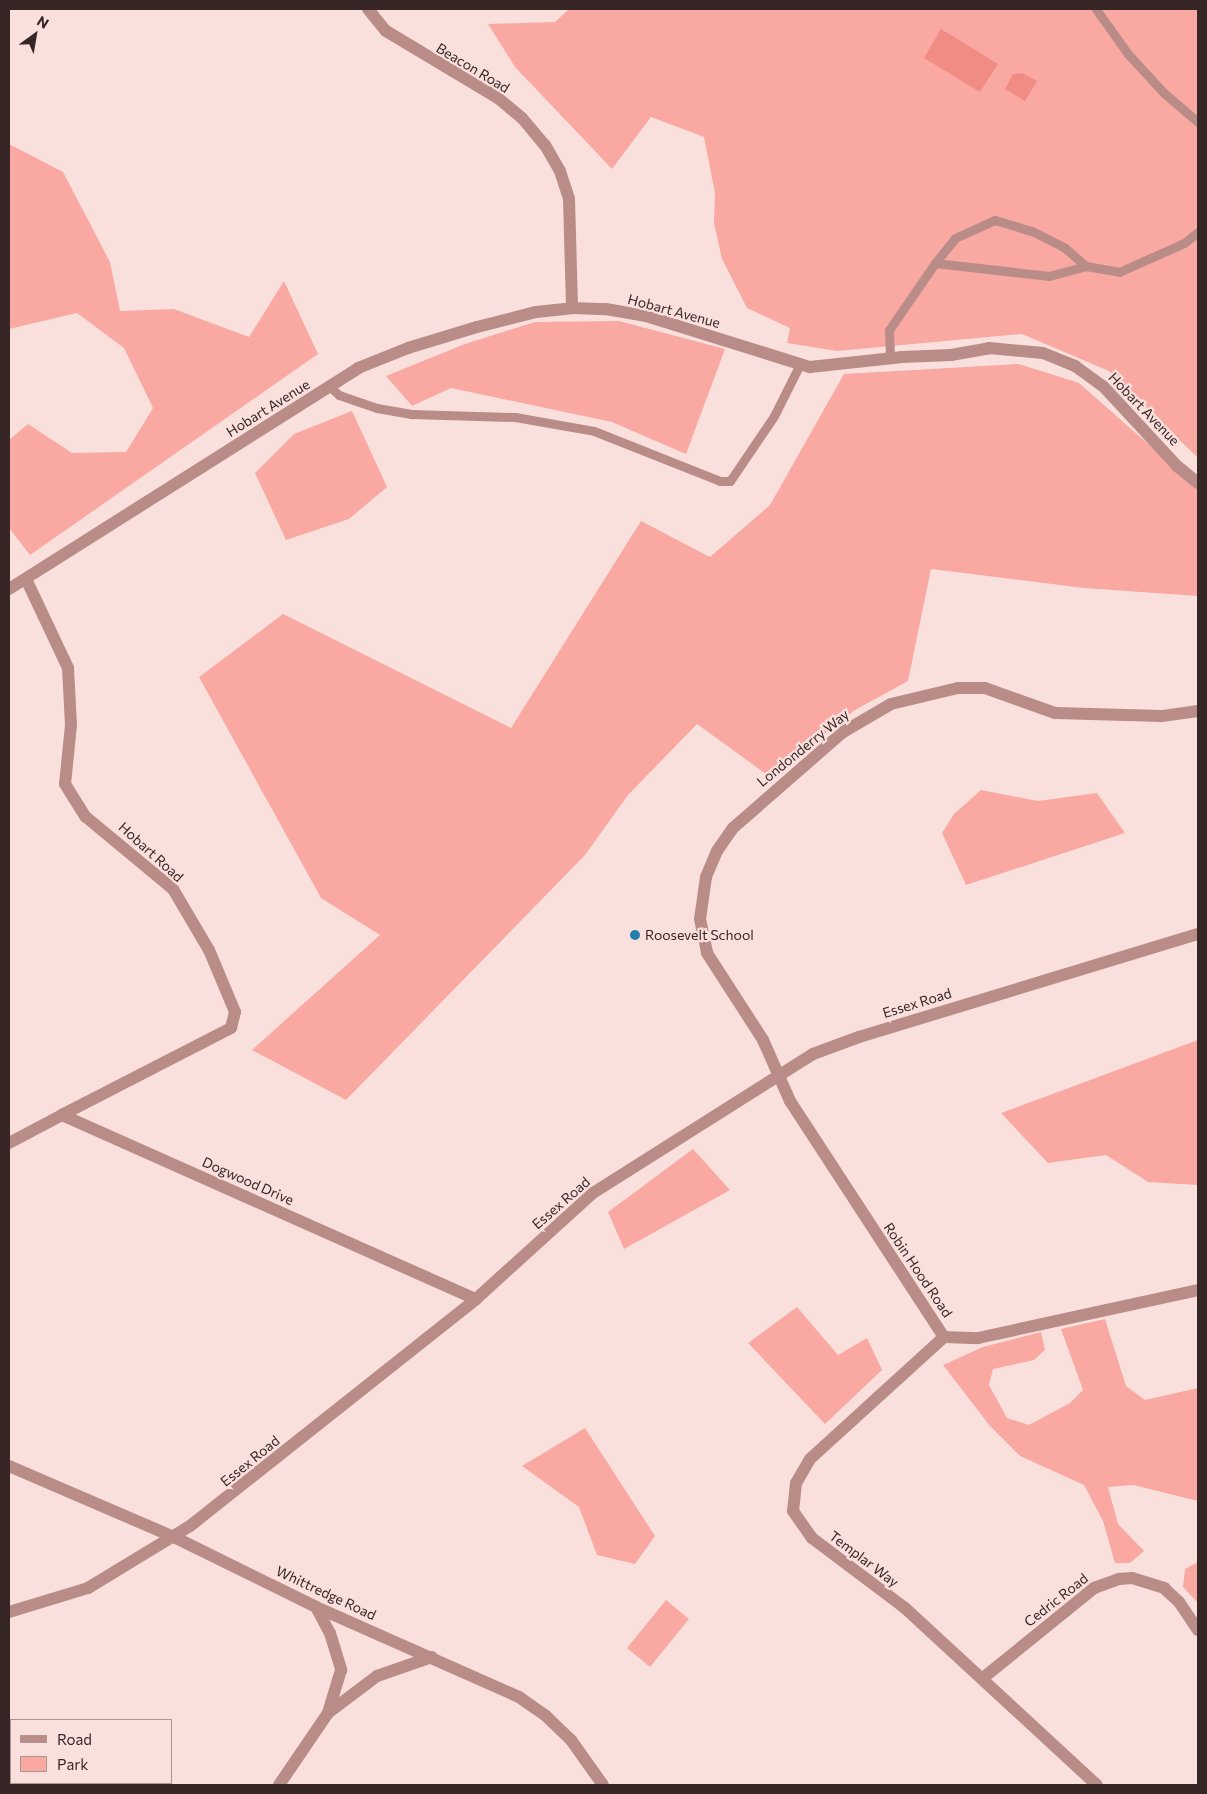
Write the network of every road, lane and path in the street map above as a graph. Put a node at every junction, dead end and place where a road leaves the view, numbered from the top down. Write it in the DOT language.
graph roads {
  1 [pos="368,9"];
  2 [pos="1096,9"];
  3 [pos="1198,122"];
  4 [pos="1198,232"];
  5 [pos="935,263"];
  6 [pos="1086,266"];
  7 [pos="572,308"];
  8 [pos="890,358"];
  9 [pos="800,364"];
  10 [pos="330,386"];
  11 [pos="1198,483"];
  12 [pos="26,579"];
  13 [pos="9,590"];
  14 [pos="1198,711"];
  15 [pos="1198,934"];
  16 [pos="780,1076"];
  17 [pos="62,1115"];
  18 [pos="9,1143"];
  19 [pos="1198,1290"];
  20 [pos="476,1299"];
  21 [pos="944,1337"];
  22 [pos="9,1466"];
  23 [pos="174,1537"];
  24 [pos="316,1607"];
  25 [pos="9,1612"];
  26 [pos="1198,1630"];
  27 [pos="432,1657"];
  28 [pos="983,1678"];
  29 [pos="328,1712"];
  30 [pos="279,1785"];
  31 [pos="603,1785"];
  32 [pos="1096,1785"];
  1 -- 7 [label="street, Beacon Road"];
  2 -- 3 [label="lane"];
  4 -- 6 [label="lane"];
  5 -- 6 [label="lane"];
  5 -- 6 [label="lane"];
  5 -- 8 [label="lane"];
  7 -- 9 [label="street, Hobart Avenue"];
  7 -- 10 [label="street, Hobart Avenue"];
  8 -- 9 [label="street, Hobart Avenue"];
  8 -- 11 [label="street, Hobart Avenue"];
  9 -- 10 [label="lane"];
  10 -- 12 [label="street, Hobart Avenue"];
  12 -- 13 [label="street, Hobart Avenue"];
  12 -- 17 [label="street, Hobart Road"];
  14 -- 16 [label="street, Londonderry Way"];
  15 -- 16 [label="street, Essex Road"];
  16 -- 20 [label="street, Essex Road"];
  16 -- 21 [label="street, Robin Hood Road"];
  17 -- 18 [label="street"];
  17 -- 20 [label="street, Dogwood Drive"];
  19 -- 21 [label="street, Robin Hood Road"];
  20 -- 23 [label="street, Essex Road"];
  21 -- 28 [label="street, Templar Way"];
  22 -- 23 [label="street, Whittredge Road"];
  23 -- 24 [label="street, Whittredge Road"];
  23 -- 25 [label="street, Essex Road"];
  24 -- 27 [label="street, Whittredge Road"];
  24 -- 29 [label="street"];
  26 -- 28 [label="street, Cedric Road"];
  27 -- 29 [label="street"];
  27 -- 31 [label="street, Whittredge Road"];
  28 -- 32 [label="street, Templar Way"];
  29 -- 30 [label="street"];
}
